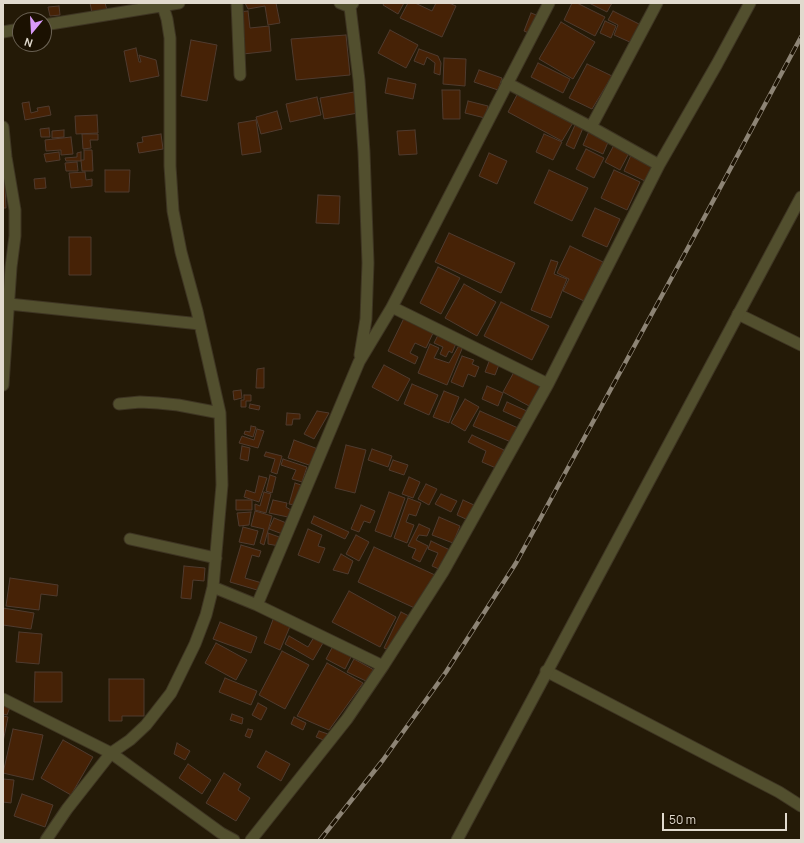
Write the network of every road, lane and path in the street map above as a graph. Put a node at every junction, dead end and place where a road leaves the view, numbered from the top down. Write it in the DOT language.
graph roads {
  1 [pos="179,3"];
  2 [pos="237,3"];
  3 [pos="549,3"];
  4 [pos="657,3"];
  5 [pos="750,3"];
  6 [pos="162,4"];
  7 [pos="348,4"];
  8 [pos="52,24"];
  9 [pos="240,75"];
  10 [pos="507,83"];
  11 [pos="3,127"];
  12 [pos="591,127"];
  13 [pos="4,157"];
  14 [pos="659,165"];
  15 [pos="801,197"];
  16 [pos="9,304"];
  17 [pos="392,307"];
  18 [pos="738,314"];
  19 [pos="200,324"];
  20 [pos="5,332"];
  21 [pos="801,345"];
  22 [pos="359,362"];
  23 [pos="548,384"];
  24 [pos="3,385"];
  25 [pos="119,404"];
  26 [pos="220,413"];
  27 [pos="130,539"];
  28 [pos="216,558"];
  29 [pos="213,587"];
  30 [pos="257,605"];
  31 [pos="383,666"];
  32 [pos="546,671"];
  33 [pos="3,699"];
  34 [pos="110,753"];
  35 [pos="801,806"];
  36 [pos="46,840"];
  37 [pos="234,840"];
  38 [pos="251,840"];
  39 [pos="457,840"];
  1 -- 6 [label="street"];
  2 -- 9 [label="street"];
  3 -- 10 [label="street"];
  4 -- 12 [label="street"];
  5 -- 14 [label="street"];
  6 -- 8 [label="street"];
  6 -- 19 [label="street"];
  7 -- 22 [label="street"];
  10 -- 12 [label="street"];
  10 -- 17 [label="street"];
  11 -- 13 [label="street"];
  12 -- 14 [label="street"];
  13 -- 16 [label="street"];
  14 -- 23 [label="street"];
  15 -- 18 [label="street"];
  16 -- 19 [label="street"];
  16 -- 20 [label="street"];
  17 -- 22 [label="street"];
  17 -- 23 [label="street"];
  18 -- 21 [label="street"];
  18 -- 32 [label="street"];
  19 -- 26 [label="street"];
  20 -- 24 [label="street"];
  22 -- 30 [label="street"];
  23 -- 31 [label="street"];
  25 -- 26 [label="street"];
  26 -- 28 [label="street"];
  27 -- 28 [label="street"];
  28 -- 29 [label="street"];
  29 -- 30 [label="street"];
  29 -- 34 [label="street"];
  30 -- 31 [label="street"];
  31 -- 38 [label="street"];
  32 -- 35 [label="street"];
  32 -- 39 [label="street"];
  33 -- 34 [label="street"];
  34 -- 36 [label="street"];
  34 -- 37 [label="street"];
}
